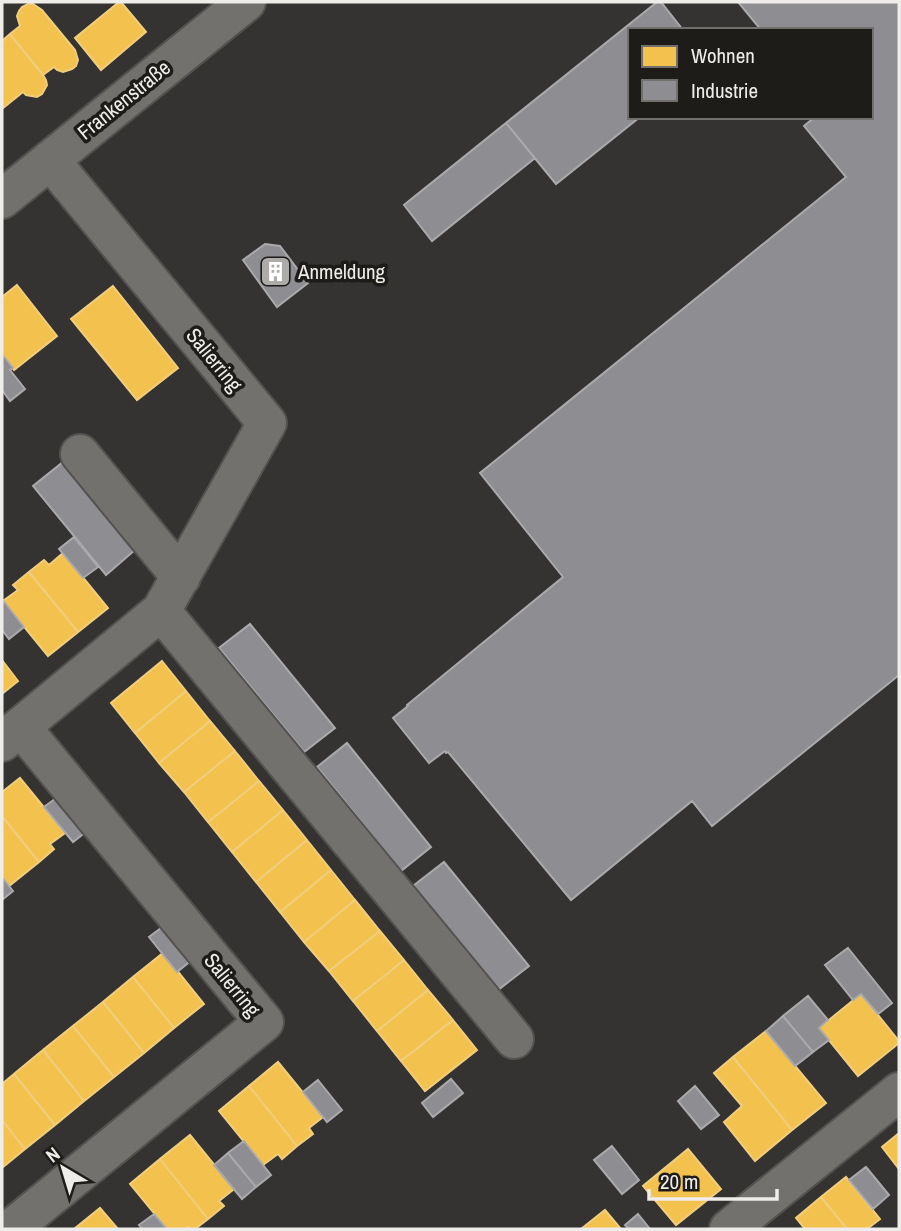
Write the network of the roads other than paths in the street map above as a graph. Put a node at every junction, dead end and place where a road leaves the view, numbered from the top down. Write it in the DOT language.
graph roads {
  1 [pos="246,2"];
  2 [pos="50,160"];
  3 [pos="2,199"];
  4 [pos="80,454"];
  5 [pos="181,577"];
  6 [pos="161,611"];
  7 [pos="11,734"];
  8 [pos="513,1039"];
  9 [pos="899,1092"];
  10 [pos="11,1229"];
  11 [pos="729,1229"];
  1 -- 2 [label="street, Frankenstraße"];
  2 -- 3 [label="street, Frankenstraße"];
  2 -- 5 [label="street, Salierring"];
  4 -- 5 [label="street"];
  5 -- 6 [label="street, Salierring"];
  6 -- 7 [label="street, Salierring"];
  6 -- 8 [label="street"];
  7 -- 10 [label="street, Salierring"];
  9 -- 11 [label="street"];
}
